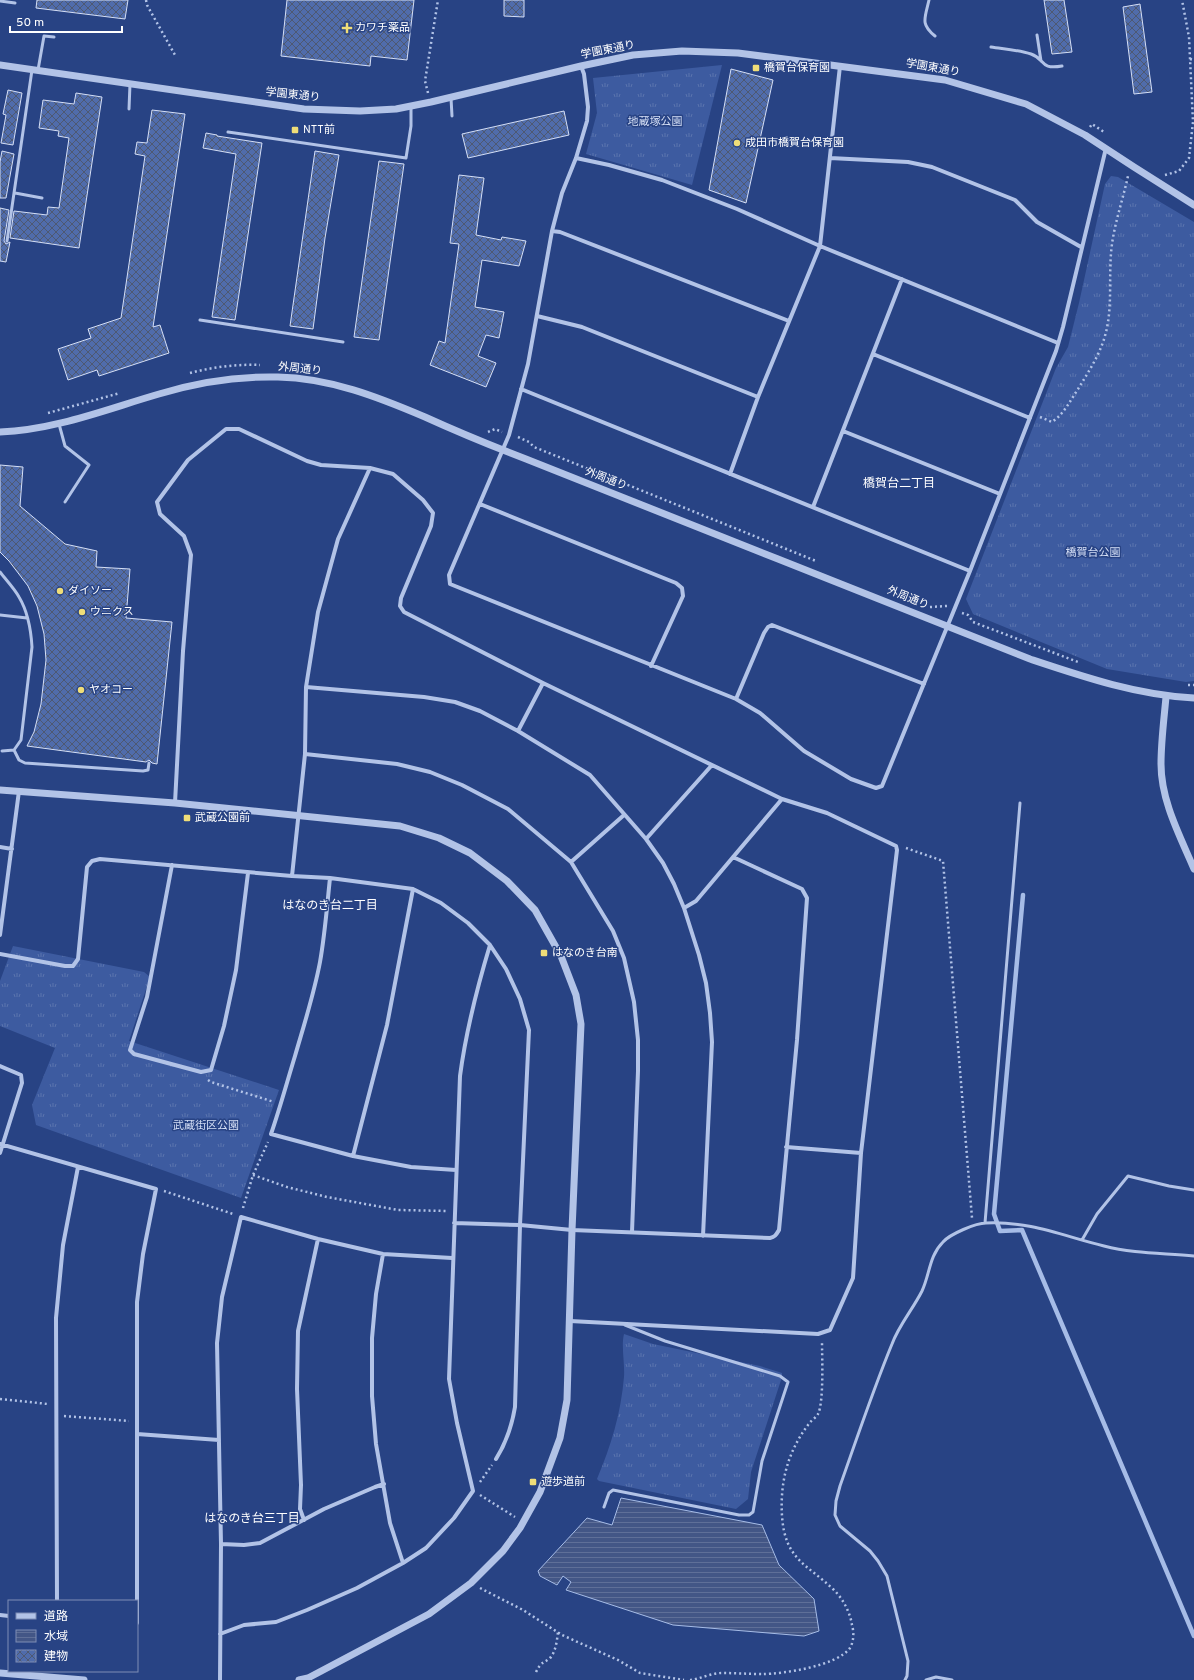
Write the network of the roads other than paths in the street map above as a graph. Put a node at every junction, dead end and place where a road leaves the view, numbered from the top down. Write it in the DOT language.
graph roads {
  1 [pos="929,0"];
  2 [pos="0,1"];
  3 [pos="15,3"];
  4 [pos="1037,35"];
  5 [pos="935,36"];
  6 [pos="54,37"];
  7 [pos="991,47"];
  8 [pos="1041,62"];
  9 [pos="0,65"];
  10 [pos="581,66"];
  11 [pos="840,66"];
  12 [pos="1062,66"];
  13 [pos="36,69"];
  14 [pos="130,84"];
  15 [pos="451,97"];
  16 [pos="411,106"];
  17 [pos="129,109"];
  18 [pos="452,116"];
  19 [pos="228,132"];
  20 [pos="1106,147"];
  21 [pos="576,158"];
  22 [pos="830,158"];
  23 [pos="14,193"];
  24 [pos="42,198"];
  25 [pos="1194,205"];
  26 [pos="552,231"];
  27 [pos="7,241"];
  28 [pos="820,246"];
  29 [pos="1081,247"];
  30 [pos="902,279"];
  31 [pos="537,316"];
  32 [pos="200,320"];
  33 [pos="789,321"];
  34 [pos="343,342"];
  35 [pos="1058,343"];
  36 [pos="873,354"];
  37 [pos="521,389"];
  38 [pos="758,397"];
  39 [pos="1031,416"];
  40 [pos="59,424"];
  41 [pos="843,431"];
  42 [pos="0,432"];
  43 [pos="502,450"];
  44 [pos="370,468"];
  45 [pos="730,474"];
  46 [pos="1000,494"];
  47 [pos="65,502"];
  48 [pos="480,504"];
  49 [pos="813,507"];
  50 [pos="970,571"];
  51 [pos="0,572"];
  52 [pos="0,615"];
  53 [pos="27,618"];
  54 [pos="948,626"];
  55 [pos="651,666"];
  56 [pos="543,683"];
  57 [pos="924,684"];
  58 [pos="306,687"];
  59 [pos="1166,697"];
  60 [pos="1194,698"];
  61 [pos="736,699"];
  62 [pos="518,731"];
  63 [pos="14,750"];
  64 [pos="2,751"];
  65 [pos="305,754"];
  66 [pos="149,762"];
  67 [pos="712,764"];
  68 [pos="0,790"];
  69 [pos="19,791"];
  70 [pos="782,799"];
  71 [pos="1020,802"];
  72 [pos="175,803"];
  73 [pos="298,815"];
  74 [pos="624,815"];
  75 [pos="646,839"];
  76 [pos="0,848"];
  77 [pos="12,849"];
  78 [pos="733,857"];
  79 [pos="571,862"];
  80 [pos="172,865"];
  81 [pos="1194,869"];
  82 [pos="248,872"];
  83 [pos="292,876"];
  84 [pos="330,878"];
  85 [pos="413,889"];
  86 [pos="684,908"];
  87 [pos="0,935"];
  88 [pos="490,946"];
  89 [pos="0,954"];
  90 [pos="0,1066"];
  91 [pos="1,1144"];
  92 [pos="786,1147"];
  93 [pos="0,1153"];
  94 [pos="861,1153"];
  95 [pos="353,1156"];
  96 [pos="78,1167"];
  97 [pos="456,1170"];
  98 [pos="1194,1190"];
  99 [pos="454,1223"];
  100 [pos="984,1223"];
  101 [pos="520,1225"];
  102 [pos="572,1230"];
  103 [pos="632,1232"];
  104 [pos="703,1236"];
  105 [pos="318,1239"];
  106 [pos="1082,1240"];
  107 [pos="383,1254"];
  108 [pos="1194,1256"];
  109 [pos="452,1258"];
  110 [pos="570,1321"];
  111 [pos="624,1324"];
  112 [pos="137,1434"];
  113 [pos="218,1440"];
  114 [pos="496,1459"];
  115 [pos="384,1484"];
  116 [pos="604,1507"];
  117 [pos="304,1520"];
  118 [pos="221,1544"];
  119 [pos="403,1563"];
  120 [pos="57,1600"];
  121 [pos="137,1600"];
  122 [pos="220,1634"];
  123 [pos="16,1672"];
  124 [pos="0,1673"];
  125 [pos="84,1680"];
  126 [pos="220,1680"];
  127 [pos="299,1680"];
  128 [pos="905,1680"];
  129 [pos="926,1680"];
  130 [pos="952,1680"];
  1 -- 5 [label="lane"];
  2 -- 3 [label="lane"];
  4 -- 8 [label="lane"];
  6 -- 13 [label="lane"];
  7 -- 8 [label="lane"];
  8 -- 12 [label="lane"];
  9 -- 13 [label="street, 学園東通り"];
  10 -- 11 [label="street, 学園東通り"];
  10 -- 15 [label="street, 学園東通り"];
  10 -- 21 [label="street"];
  11 -- 20 [label="street, 学園東通り"];
  11 -- 22 [label="street"];
  13 -- 14 [label="street, 学園東通り"];
  13 -- 23 [label="lane"];
  14 -- 16 [label="street, 学園東通り"];
  14 -- 17 [label="lane"];
  15 -- 16 [label="street, 学園東通り"];
  15 -- 18 [label="lane"];
  16 -- 19 [label="lane"];
  20 -- 25 [label="street, 学園東通り"];
  20 -- 29 [label="street"];
  21 -- 26 [label="street"];
  21 -- 28 [label="street"];
  22 -- 28 [label="street"];
  22 -- 29 [label="street"];
  23 -- 24 [label="lane"];
  23 -- 27 [label="lane"];
  26 -- 31 [label="street"];
  26 -- 33 [label="street"];
  28 -- 30 [label="street"];
  28 -- 33 [label="street"];
  29 -- 35 [label="street"];
  30 -- 35 [label="street"];
  30 -- 36 [label="street"];
  31 -- 37 [label="street"];
  31 -- 38 [label="street"];
  32 -- 34 [label="lane"];
  33 -- 38 [label="street"];
  35 -- 39 [label="street"];
  36 -- 39 [label="street"];
  36 -- 41 [label="street"];
  37 -- 43 [label="street"];
  37 -- 45 [label="street"];
  38 -- 45 [label="street"];
  39 -- 46 [label="street"];
  40 -- 42 [label="street, 外周通り"];
  40 -- 43 [label="street, 外周通り"];
  40 -- 47 [label="lane"];
  41 -- 46 [label="street"];
  41 -- 49 [label="street"];
  43 -- 48 [label="street"];
  43 -- 54 [label="street, 外周通り"];
  44 -- 56 [label="street"];
  44 -- 58 [label="street"];
  44 -- 72 [label="street"];
  45 -- 49 [label="street"];
  46 -- 50 [label="street"];
  48 -- 55 [label="street"];
  48 -- 55 [label="street"];
  49 -- 50 [label="street"];
  50 -- 54 [label="street"];
  51 -- 53 [label="lane"];
  52 -- 53 [label="lane"];
  53 -- 63 [label="lane"];
  54 -- 57 [label="street"];
  54 -- 59 [label="street, 外周通り"];
  55 -- 61 [label="street"];
  56 -- 62 [label="street"];
  56 -- 67 [label="street"];
  57 -- 61 [label="street"];
  57 -- 61 [label="street"];
  58 -- 62 [label="street"];
  58 -- 65 [label="street"];
  59 -- 60 [label="street, 外周通り"];
  59 -- 81 [label="street"];
  62 -- 74 [label="street"];
  63 -- 64 [label="lane"];
  63 -- 66 [label="lane"];
  65 -- 73 [label="street"];
  65 -- 79 [label="street"];
  67 -- 70 [label="street"];
  67 -- 75 [label="street"];
  68 -- 69 [label="street"];
  69 -- 72 [label="street"];
  69 -- 77 [label="street"];
  70 -- 78 [label="street"];
  70 -- 94 [label="street"];
  71 -- 100 [label="lane"];
  72 -- 73 [label="street"];
  73 -- 83 [label="street"];
  73 -- 102 [label="street"];
  74 -- 75 [label="street"];
  74 -- 79 [label="street"];
  75 -- 86 [label="street"];
  76 -- 77 [label="street"];
  77 -- 87 [label="street"];
  78 -- 86 [label="street"];
  78 -- 92 [label="street"];
  79 -- 103 [label="street"];
  80 -- 82 [label="street"];
  80 -- 82 [label="street"];
  80 -- 89 [label="street"];
  82 -- 83 [label="street"];
  83 -- 84 [label="street"];
  84 -- 85 [label="street"];
  84 -- 95 [label="street"];
  85 -- 88 [label="street"];
  85 -- 95 [label="street"];
  86 -- 104 [label="street"];
  88 -- 97 [label="street"];
  88 -- 101 [label="street"];
  90 -- 91 [label="street"];
  91 -- 93 [label="street"];
  91 -- 96 [label="street"];
  92 -- 94 [label="street"];
  92 -- 104 [label="street"];
  94 -- 111 [label="street"];
  95 -- 97 [label="street"];
  96 -- 112 [label="street"];
  96 -- 120 [label="street"];
  97 -- 99 [label="street"];
  98 -- 106 [label="lane"];
  99 -- 101 [label="street"];
  99 -- 109 [label="street"];
  100 -- 106 [label="lane"];
  100 -- 128 [label="lane"];
  101 -- 102 [label="street"];
  101 -- 114 [label="street"];
  102 -- 103 [label="street"];
  102 -- 110 [label="street"];
  103 -- 104 [label="street"];
  105 -- 107 [label="street"];
  105 -- 113 [label="street"];
  105 -- 117 [label="street"];
  106 -- 108 [label="lane"];
  107 -- 109 [label="street"];
  107 -- 115 [label="street"];
  109 -- 119 [label="street"];
  110 -- 111 [label="street"];
  110 -- 127 [label="street"];
  111 -- 116 [label="lane"];
  112 -- 113 [label="street"];
  112 -- 121 [label="street"];
  113 -- 118 [label="street"];
  115 -- 117 [label="street"];
  115 -- 119 [label="street"];
  117 -- 118 [label="street"];
  118 -- 122 [label="street"];
  119 -- 122 [label="street"];
  122 -- 126 [label="street"];
  123 -- 124 [label="street"];
  123 -- 125 [label="street"];
  129 -- 130 [label="lane"];
}
